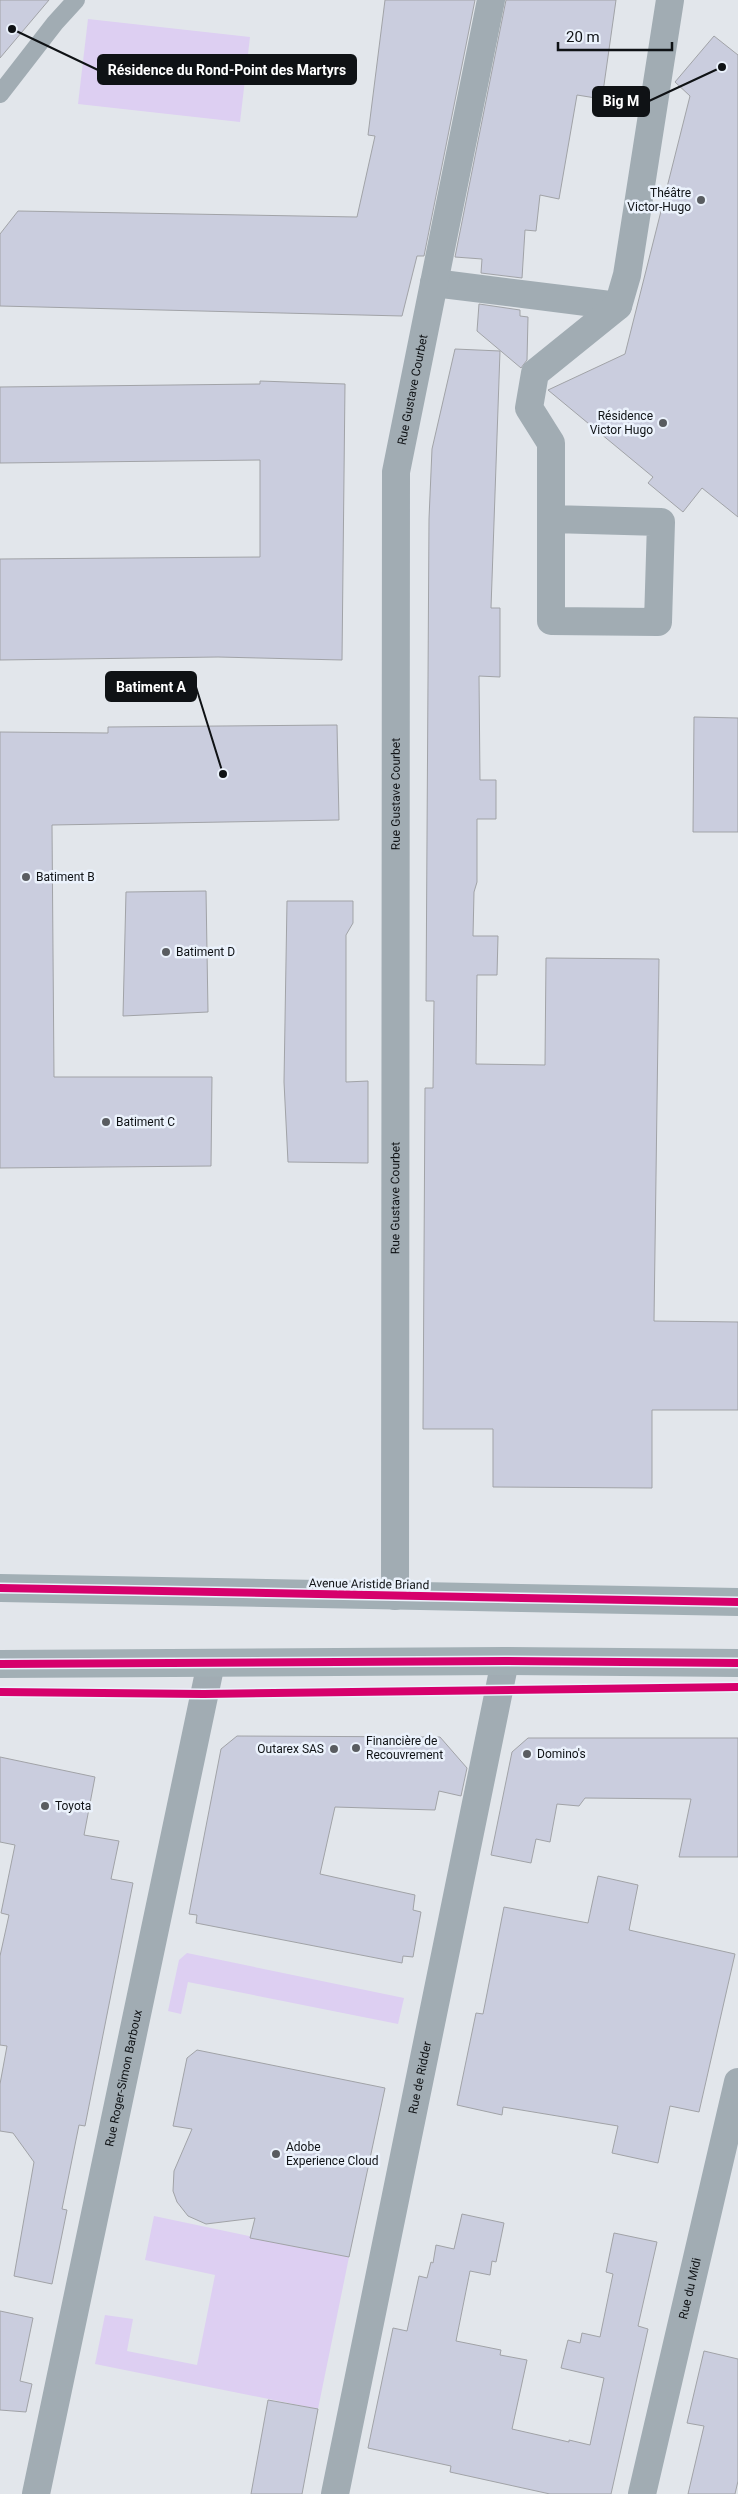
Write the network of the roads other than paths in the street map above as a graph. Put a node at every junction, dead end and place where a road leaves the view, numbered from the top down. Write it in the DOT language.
graph roads {
  1 [pos="76,0"];
  2 [pos="491,0"];
  3 [pos="670,0"];
  4 [pos="0,94"];
  5 [pos="434,283"];
  6 [pos="618,306"];
  7 [pos="551,519"];
  8 [pos="0,1588"];
  9 [pos="394,1596"];
  10 [pos="738,1602"];
  11 [pos="505,1661"];
  12 [pos="211,1663"];
  13 [pos="738,1663"];
  14 [pos="0,1664"];
  15 [pos="738,2082"];
  16 [pos="36,2494"];
  17 [pos="335,2494"];
  18 [pos="642,2494"];
  1 -- 4 [label="lane"];
  2 -- 5 [label="street, Rue Gustave Courbet"];
  3 -- 6 [label="street"];
  5 -- 6 [label="street"];
  5 -- 9 [label="street, Rue Gustave Courbet"];
  6 -- 7 [label="street"];
  7 -- 7 [label="street"];
  8 -- 9 [label="main road, Avenue Aristide Briand"];
  9 -- 10 [label="main road, Avenue Aristide Briand"];
  11 -- 12 [label="main road"];
  11 -- 13 [label="main road"];
  11 -- 17 [label="street, Rue de Ridder"];
  12 -- 14 [label="main road"];
  12 -- 16 [label="street, Rue Roger-Simon Barboux"];
  15 -- 18 [label="street, Rue du Midi"];
}
